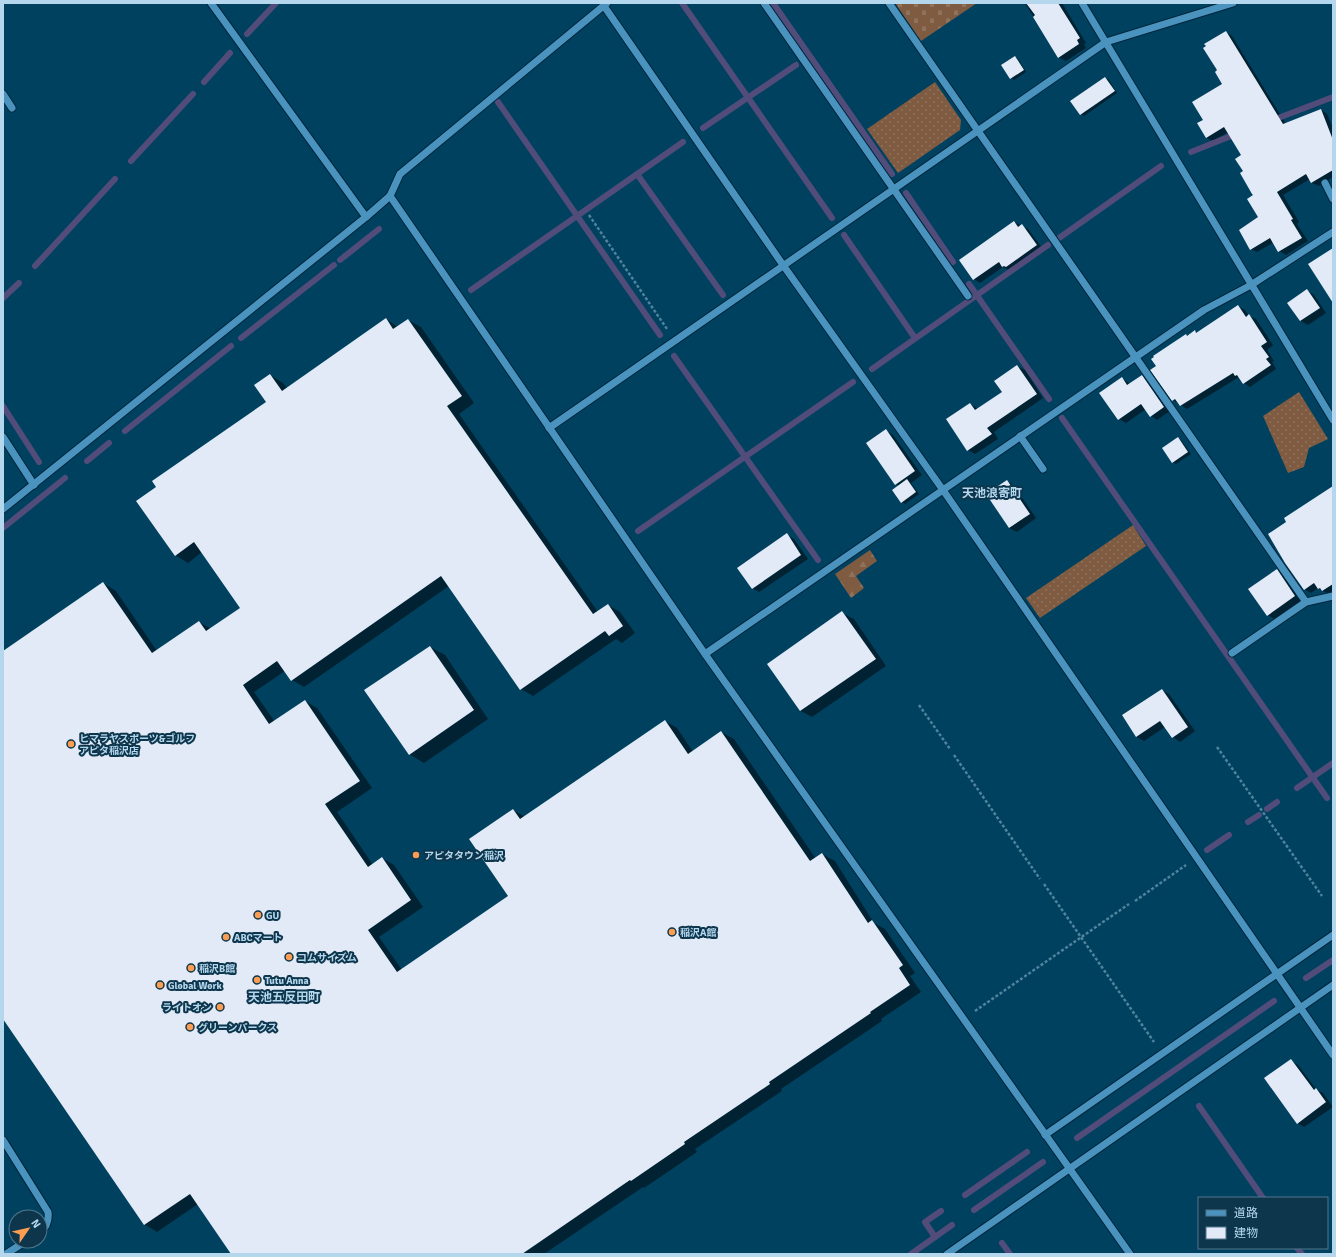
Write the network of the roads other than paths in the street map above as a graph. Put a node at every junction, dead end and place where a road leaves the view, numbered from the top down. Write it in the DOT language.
graph roads {
  1 [pos="211,3"];
  2 [pos="764,3"];
  3 [pos="889,3"];
  4 [pos="1082,3"];
  5 [pos="1233,3"];
  6 [pos="606,4"];
  7 [pos="1106,42"];
  8 [pos="3,94"];
  9 [pos="12,108"];
  10 [pos="978,131"];
  11 [pos="1325,184"];
  12 [pos="894,189"];
  13 [pos="390,196"];
  14 [pos="1333,199"];
  15 [pos="366,218"];
  16 [pos="1333,232"];
  17 [pos="784,265"];
  18 [pos="1252,285"];
  19 [pos="968,296"];
  20 [pos="1135,357"];
  21 [pos="1333,420"];
  22 [pos="549,428"];
  23 [pos="1020,436"];
  24 [pos="3,437"];
  25 [pos="1043,469"];
  26 [pos="34,485"];
  27 [pos="943,490"];
  28 [pos="3,510"];
  29 [pos="1333,596"];
  30 [pos="1306,602"];
  31 [pos="1232,653"];
  32 [pos="705,654"];
  33 [pos="1333,935"];
  34 [pos="1276,974"];
  35 [pos="1333,985"];
  36 [pos="1300,1008"];
  37 [pos="1333,1055"];
  38 [pos="1045,1135"];
  39 [pos="3,1140"];
  40 [pos="1069,1169"];
  41 [pos="46,1209"];
  42 [pos="48,1212"];
  43 [pos="48,1222"];
  44 [pos="947,1254"];
  45 [pos="1130,1254"];
  1 -- 15 [label="street"];
  2 -- 12 [label="street"];
  3 -- 10 [label="street"];
  4 -- 7 [label="street"];
  5 -- 7 [label="street"];
  6 -- 13 [label="street"];
  6 -- 17 [label="street"];
  7 -- 10 [label="street"];
  7 -- 18 [label="street"];
  8 -- 9 [label="street"];
  10 -- 12 [label="street"];
  10 -- 20 [label="street"];
  11 -- 14 [label="street"];
  12 -- 17 [label="street"];
  12 -- 19 [label="street"];
  13 -- 15 [label="street"];
  13 -- 22 [label="street"];
  15 -- 26 [label="street"];
  16 -- 18 [label="street"];
  17 -- 22 [label="street"];
  17 -- 27 [label="street"];
  18 -- 20 [label="street"];
  18 -- 21 [label="street"];
  20 -- 23 [label="street"];
  20 -- 30 [label="street"];
  22 -- 32 [label="street"];
  23 -- 25 [label="street"];
  23 -- 27 [label="street"];
  24 -- 26 [label="street"];
  26 -- 28 [label="street"];
  27 -- 32 [label="street"];
  27 -- 34 [label="street"];
  29 -- 30 [label="street"];
  30 -- 31 [label="street"];
  32 -- 38 [label="street"];
  33 -- 34 [label="street"];
  34 -- 36 [label="street"];
  34 -- 38 [label="street"];
  35 -- 36 [label="street"];
  36 -- 37 [label="street"];
  36 -- 40 [label="street"];
  38 -- 40 [label="street"];
  39 -- 41 [label="street"];
  40 -- 44 [label="street"];
  40 -- 45 [label="street"];
  42 -- 43 [label="street"];
}
